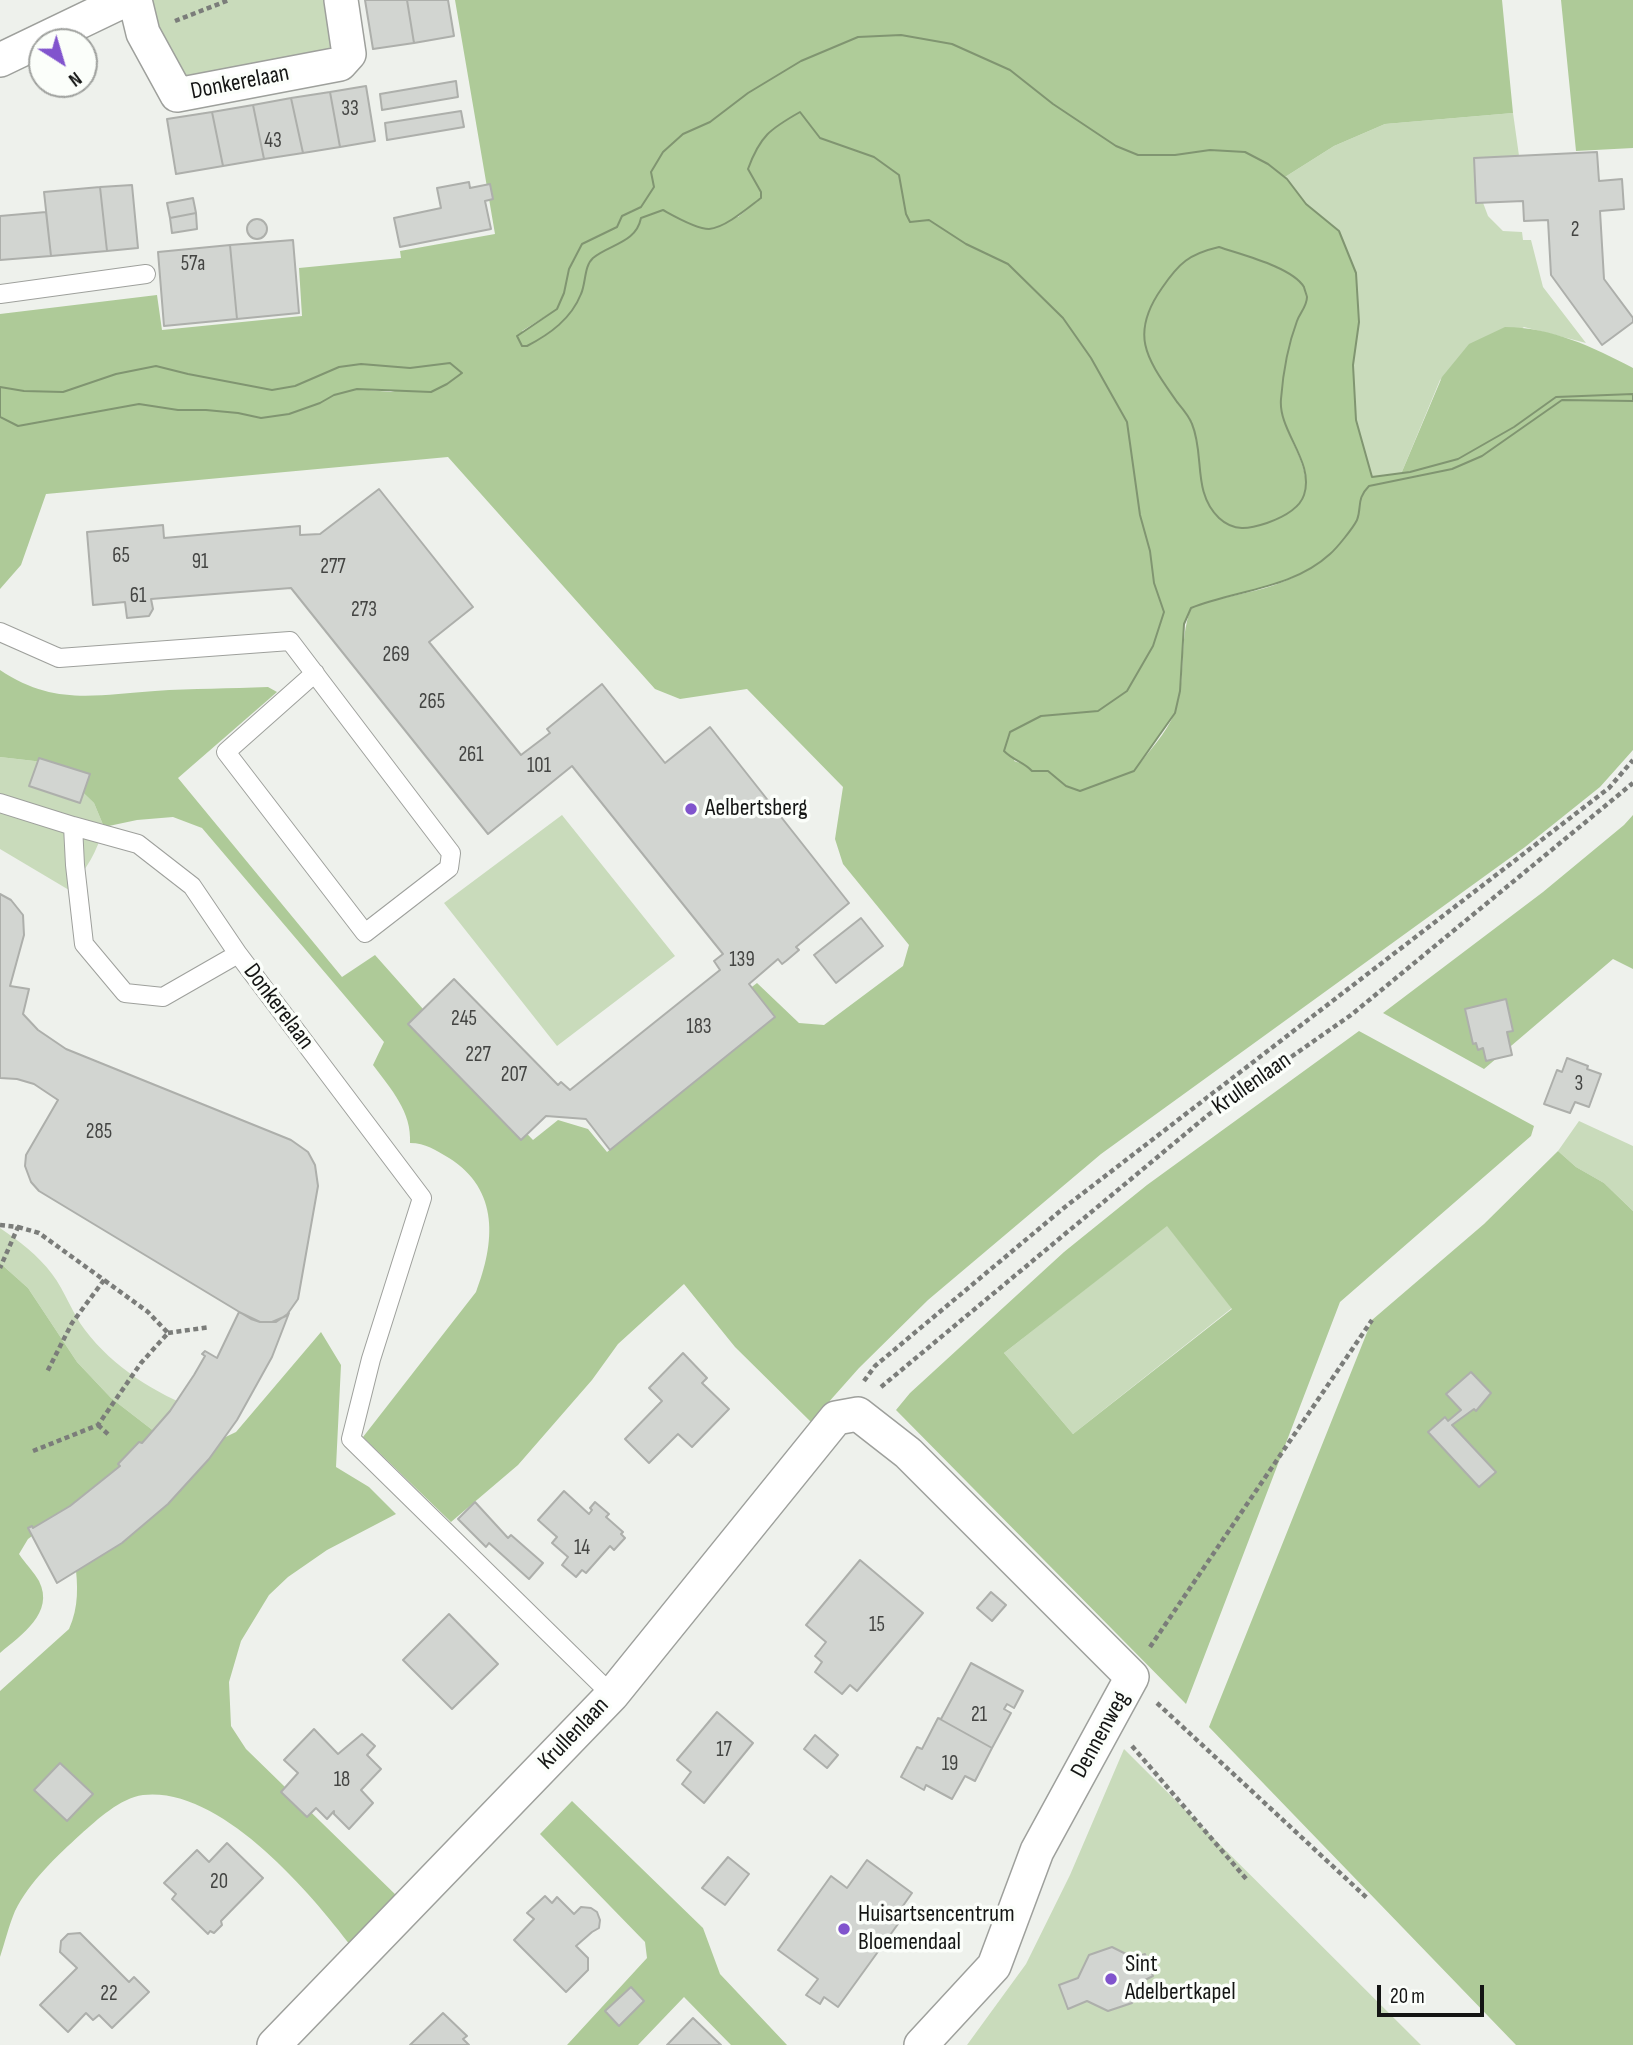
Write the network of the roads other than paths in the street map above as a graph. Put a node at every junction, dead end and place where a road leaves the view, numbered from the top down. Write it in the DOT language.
graph roads {
  1 [pos="125,0"];
  2 [pos="135,0"];
  3 [pos="341,0"];
  4 [pos="0,60"];
  5 [pos="146,274"];
  6 [pos="0,294"];
  7 [pos="0,632"];
  8 [pos="315,673"];
  9 [pos="0,803"];
  10 [pos="73,825"];
  11 [pos="238,954"];
  12 [pos="856,1408"];
  13 [pos="612,1695"];
  14 [pos="274,2045"];
  15 [pos="921,2045"];
  1 -- 4 [label="street"];
  2 -- 3 [label="street, Donkerelaan"];
  5 -- 6 [label="lane"];
  7 -- 8 [label="lane"];
  8 -- 8 [label="lane"];
  9 -- 10 [label="lane"];
  10 -- 11 [label="lane"];
  10 -- 11 [label="lane, Donkerelaan"];
  11 -- 13 [label="lane, Donkerelaan"];
  12 -- 13 [label="street, Krullenlaan"];
  12 -- 15 [label="street, Dennenweg"];
  13 -- 14 [label="street, Krullenlaan"];
}
